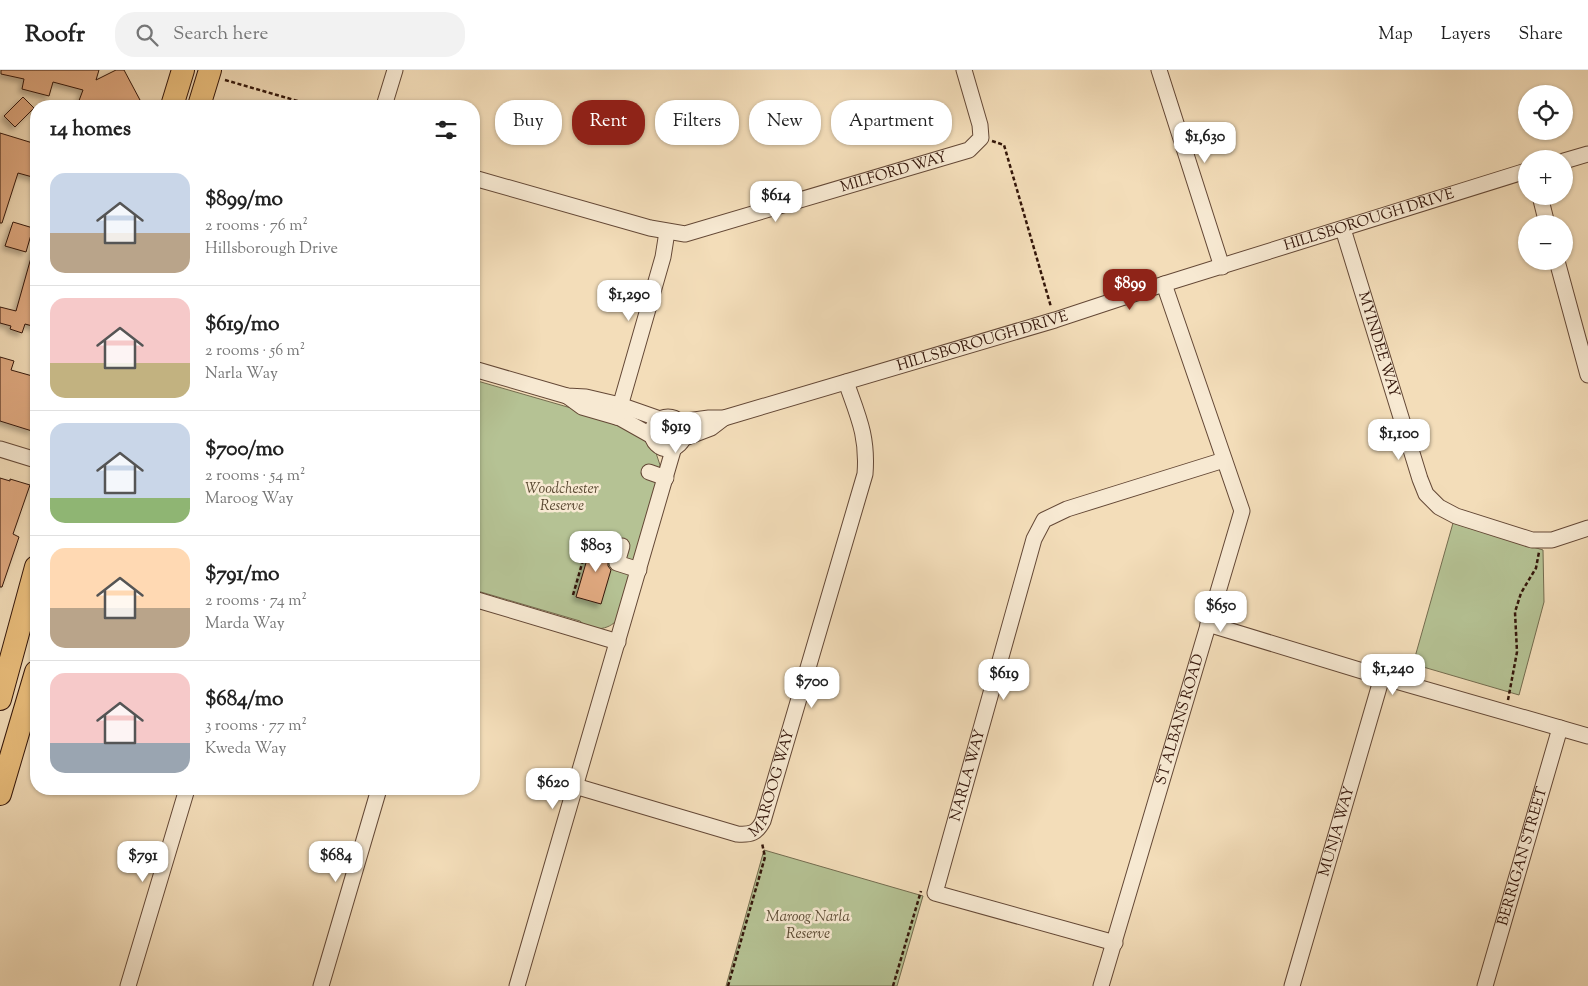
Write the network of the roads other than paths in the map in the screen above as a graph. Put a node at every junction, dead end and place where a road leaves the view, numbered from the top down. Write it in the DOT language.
graph roads {
  1 [pos="183,70"];
  2 [pos="395,70"];
  3 [pos="964,70"];
  4 [pos="1159,70"];
  5 [pos="216,75"];
  6 [pos="174,100"];
  7 [pos="203,100"];
  8 [pos="386,100"];
  9 [pos="1588,154"];
  10 [pos="1573,158"];
  11 [pos="1518,174"];
  12 [pos="480,180"];
  13 [pos="1343,229"];
  14 [pos="667,232"];
  15 [pos="1222,267"];
  16 [pos="1560,270"];
  17 [pos="1164,284"];
  18 [pos="480,371"];
  19 [pos="1588,375"];
  20 [pos="846,382"];
  21 [pos="618,411"];
  22 [pos="724,418"];
  23 [pos="660,419"];
  24 [pos="679,422"];
  25 [pos="653,438"];
  26 [pos="678,443"];
  27 [pos="0,449"];
  28 [pos="30,458"];
  29 [pos="1224,460"];
  30 [pos="649,472"];
  31 [pos="666,478"];
  32 [pos="1588,528"];
  33 [pos="617,541"];
  34 [pos="639,570"];
  35 [pos="30,589"];
  36 [pos="480,601"];
  37 [pos="1208,624"];
  38 [pos="618,642"];
  39 [pos="1382,677"];
  40 [pos="30,692"];
  41 [pos="0,699"];
  42 [pos="1560,728"];
  43 [pos="1588,736"];
  44 [pos="575,786"];
  45 [pos="0,794"];
  46 [pos="185,795"];
  47 [pos="377,795"];
  48 [pos="1115,943"];
  49 [pos="128,986"];
  50 [pos="321,986"];
  51 [pos="517,986"];
  52 [pos="1101,986"];
  53 [pos="1292,986"];
  54 [pos="1485,986"];
  1 -- 6 [label="highway"];
  2 -- 8 [label="street"];
  3 -- 14 [label="street, MILFORD WAY"];
  4 -- 15 [label="street"];
  5 -- 7 [label="highway"];
  9 -- 10 [label="street"];
  11 -- 13 [label="street, HILLSBOROUGH DRIVE"];
  12 -- 14 [label="street, MILFORD WAY"];
  13 -- 15 [label="street, HILLSBOROUGH DRIVE"];
  13 -- 32 [label="street, MYINDEE WAY"];
  14 -- 21 [label="street"];
  15 -- 17 [label="street, HILLSBOROUGH DRIVE"];
  16 -- 19 [label="street"];
  17 -- 20 [label="street, HILLSBOROUGH DRIVE"];
  17 -- 29 [label="street, ST ALBANS ROAD"];
  18 -- 21 [label="street"];
  20 -- 22 [label="street, HILLSBOROUGH DRIVE"];
  20 -- 44 [label="street, MAROOG WAY"];
  21 -- 23 [label="street"];
  21 -- 25 [label="street"];
  22 -- 24 [label="street, HILLSBOROUGH DRIVE"];
  22 -- 26 [label="street, HILLSBOROUGH DRIVE"];
  23 -- 24 [label="street"];
  23 -- 25 [label="street"];
  24 -- 26 [label="street"];
  25 -- 26 [label="street"];
  25 -- 31 [label="street"];
  26 -- 31 [label="street"];
  27 -- 28 [label="street"];
  29 -- 37 [label="street, ST ALBANS ROAD"];
  29 -- 48 [label="street, NARLA WAY"];
  30 -- 31 [label="street"];
  31 -- 34 [label="street"];
  33 -- 34 [label="street"];
  34 -- 38 [label="street"];
  35 -- 41 [label="highway"];
  36 -- 38 [label="street"];
  37 -- 39 [label="street"];
  37 -- 48 [label="street, ST ALBANS ROAD"];
  38 -- 44 [label="street"];
  39 -- 42 [label="street"];
  39 -- 53 [label="street, MUNJA WAY"];
  40 -- 45 [label="highway"];
  42 -- 43 [label="street"];
  42 -- 54 [label="street, BERRIGAN STREET"];
  44 -- 51 [label="street"];
  46 -- 49 [label="street"];
  47 -- 50 [label="street"];
  48 -- 52 [label="street, ST ALBANS ROAD"];
}
